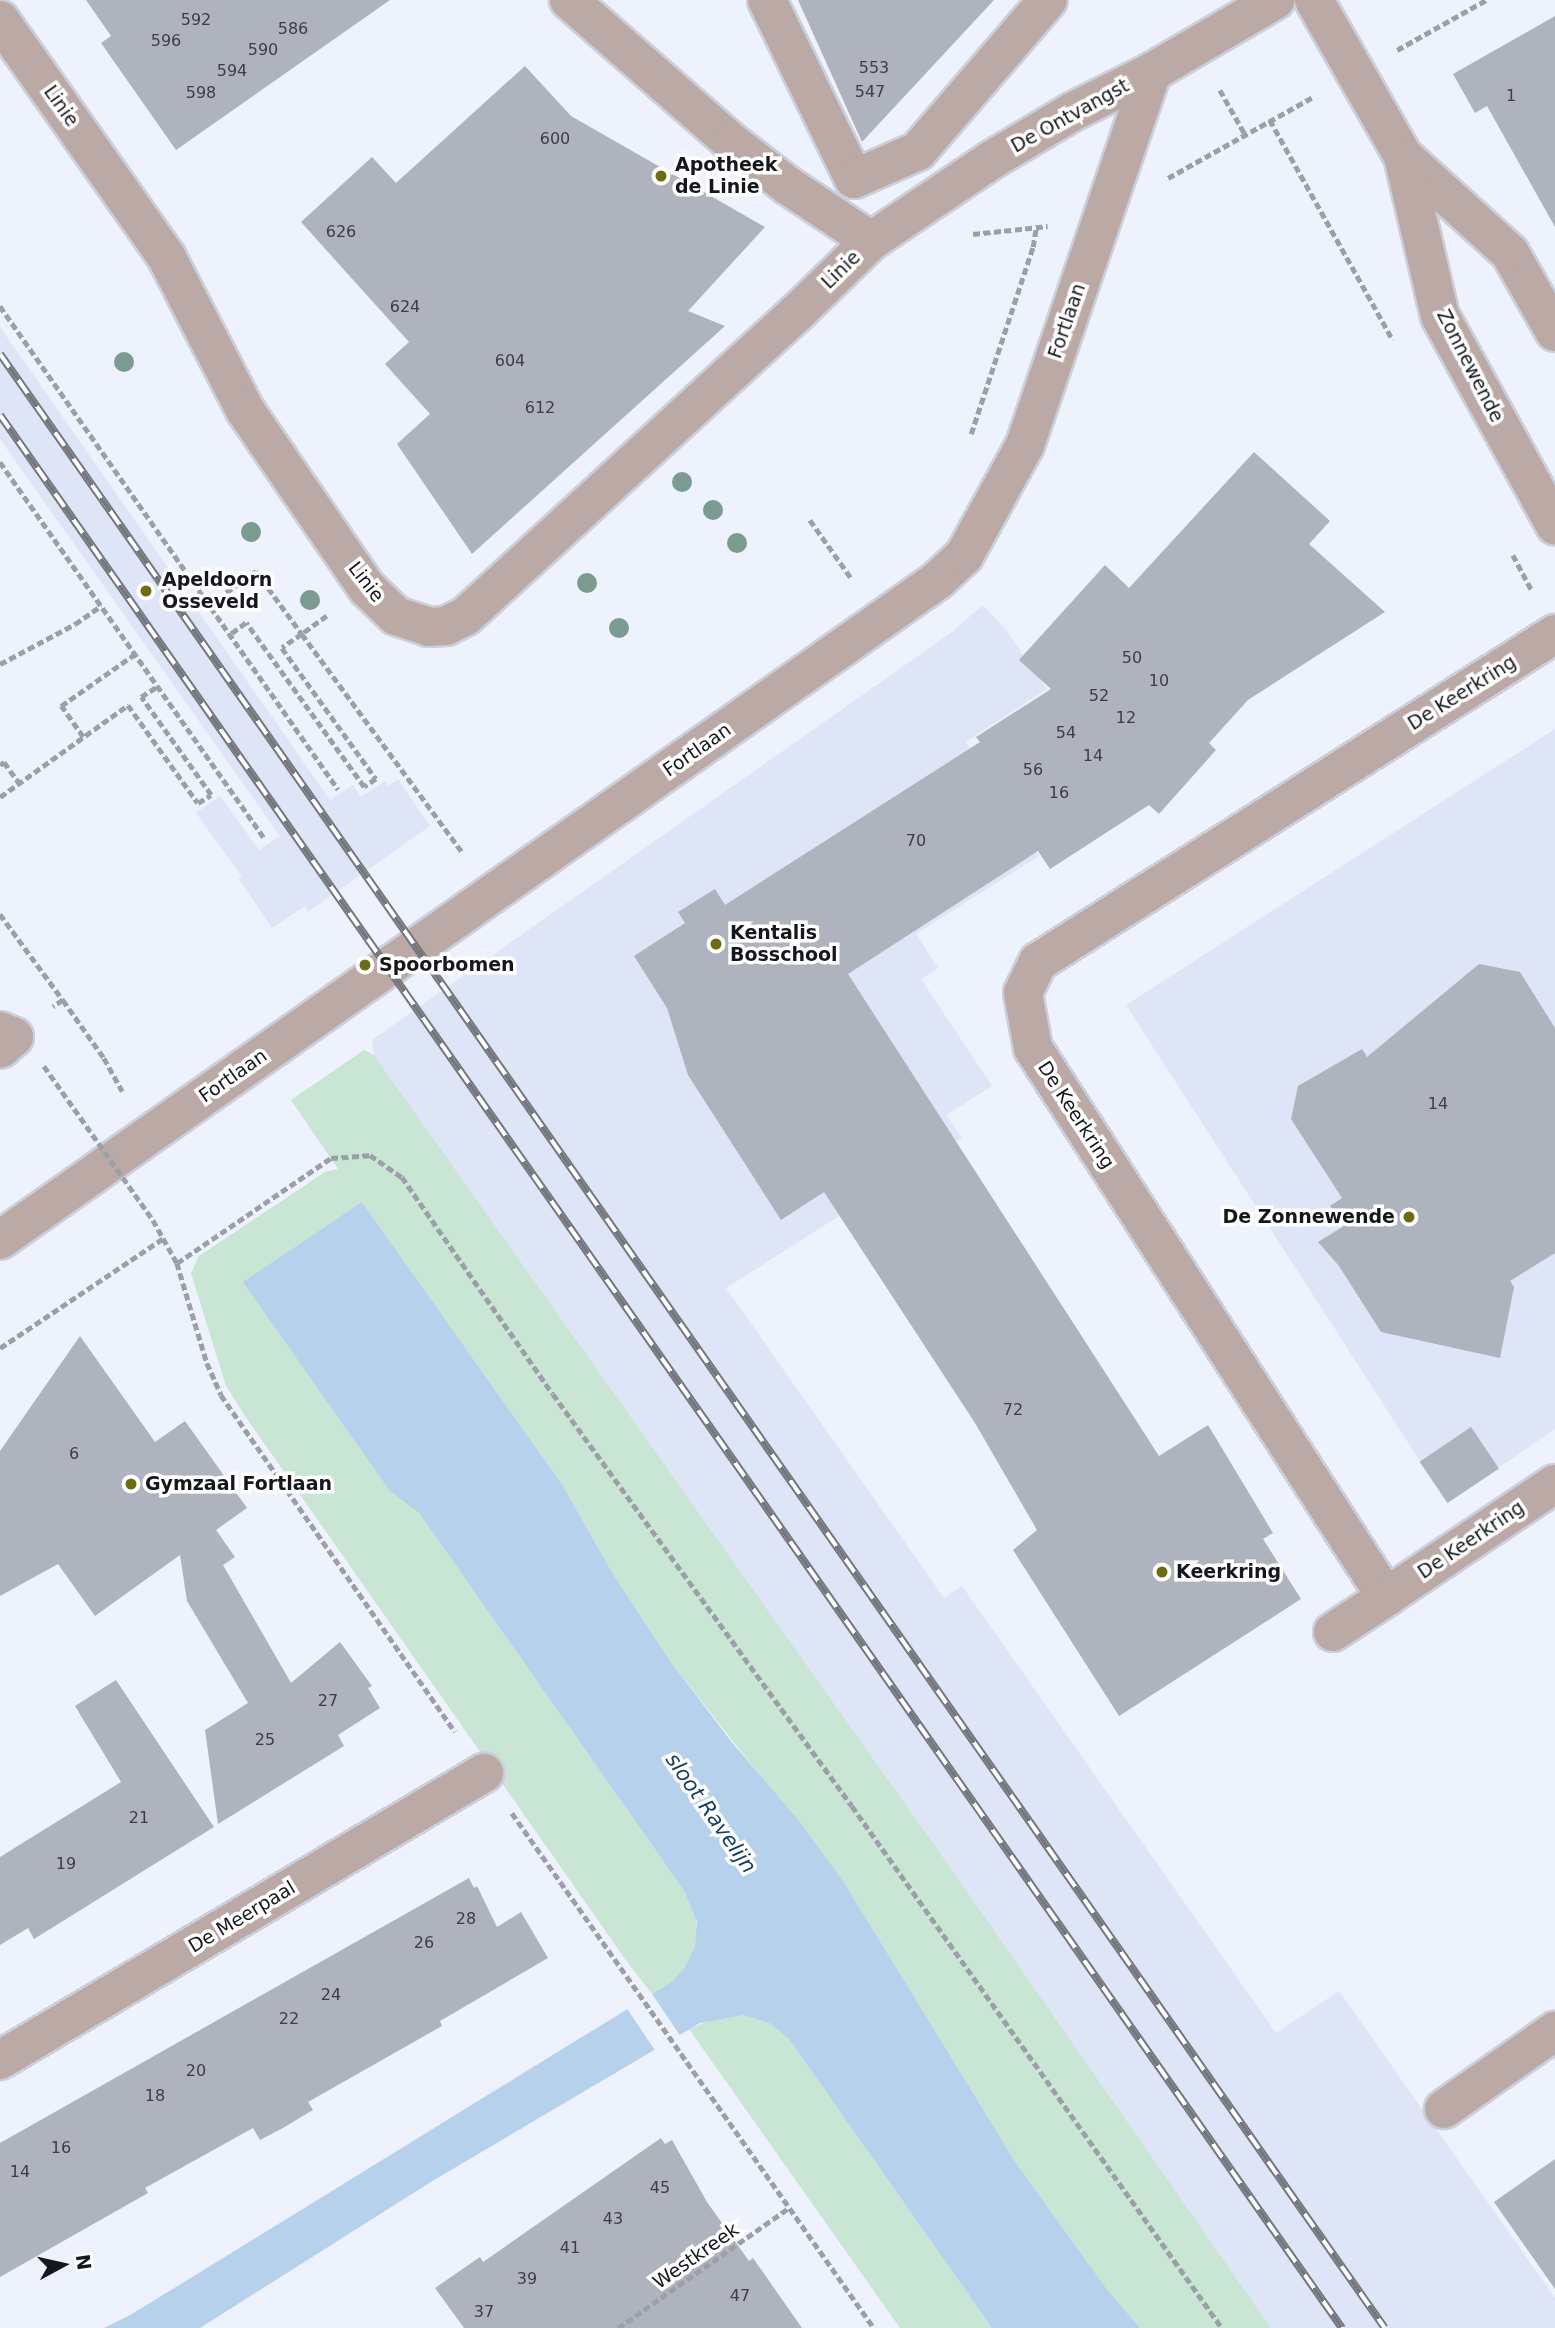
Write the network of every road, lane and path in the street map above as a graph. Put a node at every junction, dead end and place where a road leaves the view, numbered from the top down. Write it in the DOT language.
graph roads {
  1 [pos="569,0"];
  2 [pos="767,0"];
  3 [pos="1048,0"];
  4 [pos="1275,0"];
  5 [pos="1314,0"];
  6 [pos="1486,0"];
  7 [pos="0,20"];
  8 [pos="1152,72"];
  9 [pos="1357,72"];
  10 [pos="1403,156"];
  11 [pos="853,179"];
  12 [pos="1036,229"];
  13 [pos="871,241"];
  14 [pos="0,306"];
  15 [pos="1555,332"];
  16 [pos="970,436"];
  17 [pos="0,462"];
  18 [pos="810,520"];
  19 [pos="1555,526"];
  20 [pos="862,571"];
  21 [pos="852,579"];
  22 [pos="841,586"];
  23 [pos="209,605"];
  24 [pos="101,606"];
  25 [pos="302,634"];
  26 [pos="1555,634"];
  27 [pos="230,635"];
  28 [pos="135,654"];
  29 [pos="0,664"];
  30 [pos="158,685"];
  31 [pos="83,737"];
  32 [pos="0,765"];
  33 [pos="19,783"];
  34 [pos="338,789"];
  35 [pos="0,797"];
  36 [pos="264,838"];
  37 [pos="474,845"];
  38 [pos="0,914"];
  39 [pos="63,1000"];
  40 [pos="4,1034"];
  41 [pos="44,1066"];
  42 [pos="122,1091"];
  43 [pos="164,1238"];
  44 [pos="0,1240"];
  45 [pos="177,1263"];
  46 [pos="0,1348"];
  47 [pos="1555,1484"];
  48 [pos="1386,1597"];
  49 [pos="1333,1632"];
  50 [pos="484,1773"];
  51 [pos="1555,2031"];
  52 [pos="0,2060"];
  53 [pos="1444,2109"];
  54 [pos="789,2208"];
  55 [pos="618,2328"];
  56 [pos="874,2328"];
  57 [pos="1222,2328"];
  1 -- 13 [label="street, Linie"];
  2 -- 11 [label="street, Linie"];
  3 -- 11 [label="street"];
  4 -- 8 [label="street, De Ontvangst"];
  5 -- 9 [label="street, Zonnewende"];
  6 -- 9 [label="path"];
  7 -- 13 [label="street, Linie"];
  8 -- 13 [label="street, De Ontvangst"];
  8 -- 44 [label="street, Fortlaan"];
  9 -- 10 [label="street, Zonnewende"];
  10 -- 15 [label="street, Zonnewende"];
  10 -- 19 [label="street, Zonnewende"];
  11 -- 13 [label="street, Linie"];
  12 -- 16 [label="path"];
  14 -- 23 [label="path"];
  17 -- 24 [label="path"];
  18 -- 21 [label="path"];
  20 -- 21 [label="path"];
  21 -- 22 [label="path"];
  23 -- 25 [label="path"];
  23 -- 27 [label="path"];
  24 -- 28 [label="path"];
  24 -- 29 [label="path"];
  25 -- 27 [label="path"];
  25 -- 37 [label="path"];
  26 -- 48 [label="street, De Keerkring"];
  27 -- 34 [label="path"];
  28 -- 30 [label="path"];
  28 -- 31 [label="path"];
  30 -- 31 [label="path"];
  30 -- 36 [label="path"];
  31 -- 33 [label="path"];
  32 -- 33 [label="path"];
  33 -- 35 [label="path"];
  38 -- 39 [label="path"];
  39 -- 40 [label="path"];
  39 -- 42 [label="path"];
  41 -- 43 [label="path, bridge"];
  43 -- 45 [label="path"];
  43 -- 46 [label="path"];
  45 -- 50 [label="path"];
  45 -- 57 [label="path"];
  47 -- 48 [label="street, De Keerkring"];
  48 -- 49 [label="street, De Keerkring"];
  50 -- 52 [label="street, De Meerpaal"];
  50 -- 54 [label="path"];
  51 -- 53 [label="street"];
  54 -- 55 [label="path, Westkreek"];
  54 -- 56 [label="path"];
}
